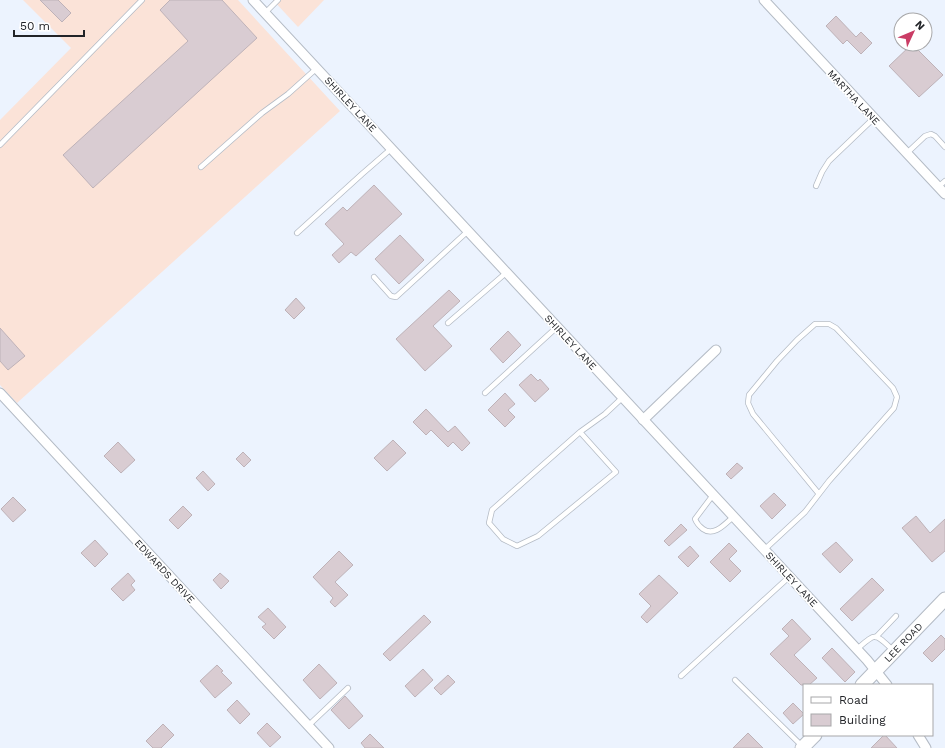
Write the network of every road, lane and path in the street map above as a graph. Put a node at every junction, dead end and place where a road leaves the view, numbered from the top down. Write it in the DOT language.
graph roads {
  1 [pos="142,0"];
  2 [pos="253,0"];
  3 [pos="278,0"];
  4 [pos="764,0"];
  5 [pos="265,13"];
  6 [pos="317,68"];
  7 [pos="874,118"];
  8 [pos="0,144"];
  9 [pos="945,147"];
  10 [pos="392,148"];
  11 [pos="907,153"];
  12 [pos="201,167"];
  13 [pos="942,184"];
  14 [pos="816,186"];
  15 [pos="945,194"];
  16 [pos="468,231"];
  17 [pos="297,233"];
  18 [pos="506,272"];
  19 [pos="374,277"];
  20 [pos="448,323"];
  21 [pos="557,327"];
  22 [pos="716,350"];
  23 [pos="0,393"];
  24 [pos="485,393"];
  25 [pos="622,398"];
  26 [pos="643,420"];
  27 [pos="580,432"];
  28 [pos="819,494"];
  29 [pos="713,495"];
  30 [pos="734,517"];
  31 [pos="764,550"];
  32 [pos="789,577"];
  33 [pos="945,599"];
  34 [pos="896,616"];
  35 [pos="876,637"];
  36 [pos="857,649"];
  37 [pos="894,651"];
  38 [pos="876,670"];
  39 [pos="681,676"];
  40 [pos="735,680"];
  41 [pos="863,684"];
  42 [pos="886,684"];
  43 [pos="348,688"];
  44 [pos="308,725"];
  45 [pos="814,736"];
  46 [pos="919,736"];
  47 [pos="330,748"];
  48 [pos="803,748"];
  49 [pos="926,748"];
  1 -- 8 [label="lane"];
  2 -- 5 [label="street, SHIRLEY LANE"];
  3 -- 5 [label="lane"];
  4 -- 7 [label="street, MARTHA LANE"];
  5 -- 6 [label="street, SHIRLEY LANE"];
  6 -- 10 [label="street, SHIRLEY LANE"];
  6 -- 12 [label="lane"];
  7 -- 11 [label="street, MARTHA LANE"];
  7 -- 14 [label="lane"];
  9 -- 11 [label="lane"];
  10 -- 16 [label="street, SHIRLEY LANE"];
  10 -- 17 [label="lane"];
  11 -- 13 [label="street, MARTHA LANE"];
  13 -- 15 [label="street, MARTHA LANE"];
  16 -- 18 [label="street, SHIRLEY LANE"];
  16 -- 19 [label="lane"];
  18 -- 20 [label="lane"];
  18 -- 21 [label="street, SHIRLEY LANE"];
  21 -- 24 [label="lane"];
  21 -- 25 [label="street, SHIRLEY LANE"];
  22 -- 26 [label="street"];
  23 -- 44 [label="street, EDWARDS DRIVE"];
  25 -- 26 [label="street, SHIRLEY LANE"];
  25 -- 27 [label="lane"];
  26 -- 29 [label="street, SHIRLEY LANE"];
  27 -- 27 [label="lane"];
  28 -- 28 [label="lane"];
  28 -- 31 [label="lane"];
  29 -- 30 [label="street, SHIRLEY LANE"];
  29 -- 30 [label="lane"];
  30 -- 31 [label="street, SHIRLEY LANE"];
  31 -- 32 [label="street, SHIRLEY LANE"];
  32 -- 36 [label="street, SHIRLEY LANE"];
  32 -- 39 [label="lane"];
  33 -- 37 [label="main road, LEE ROAD"];
  34 -- 35 [label="lane"];
  35 -- 36 [label="lane"];
  35 -- 37 [label="lane"];
  36 -- 38 [label="street, SHIRLEY LANE"];
  37 -- 38 [label="main road, LEE ROAD"];
  38 -- 41 [label="main road, LEE ROAD"];
  38 -- 42 [label="street, SHIRLEY LANE"];
  40 -- 48 [label="lane"];
  43 -- 44 [label="lane"];
  44 -- 47 [label="street, EDWARDS DRIVE"];
  45 -- 48 [label="main road"];
  46 -- 49 [label="street"];
}
